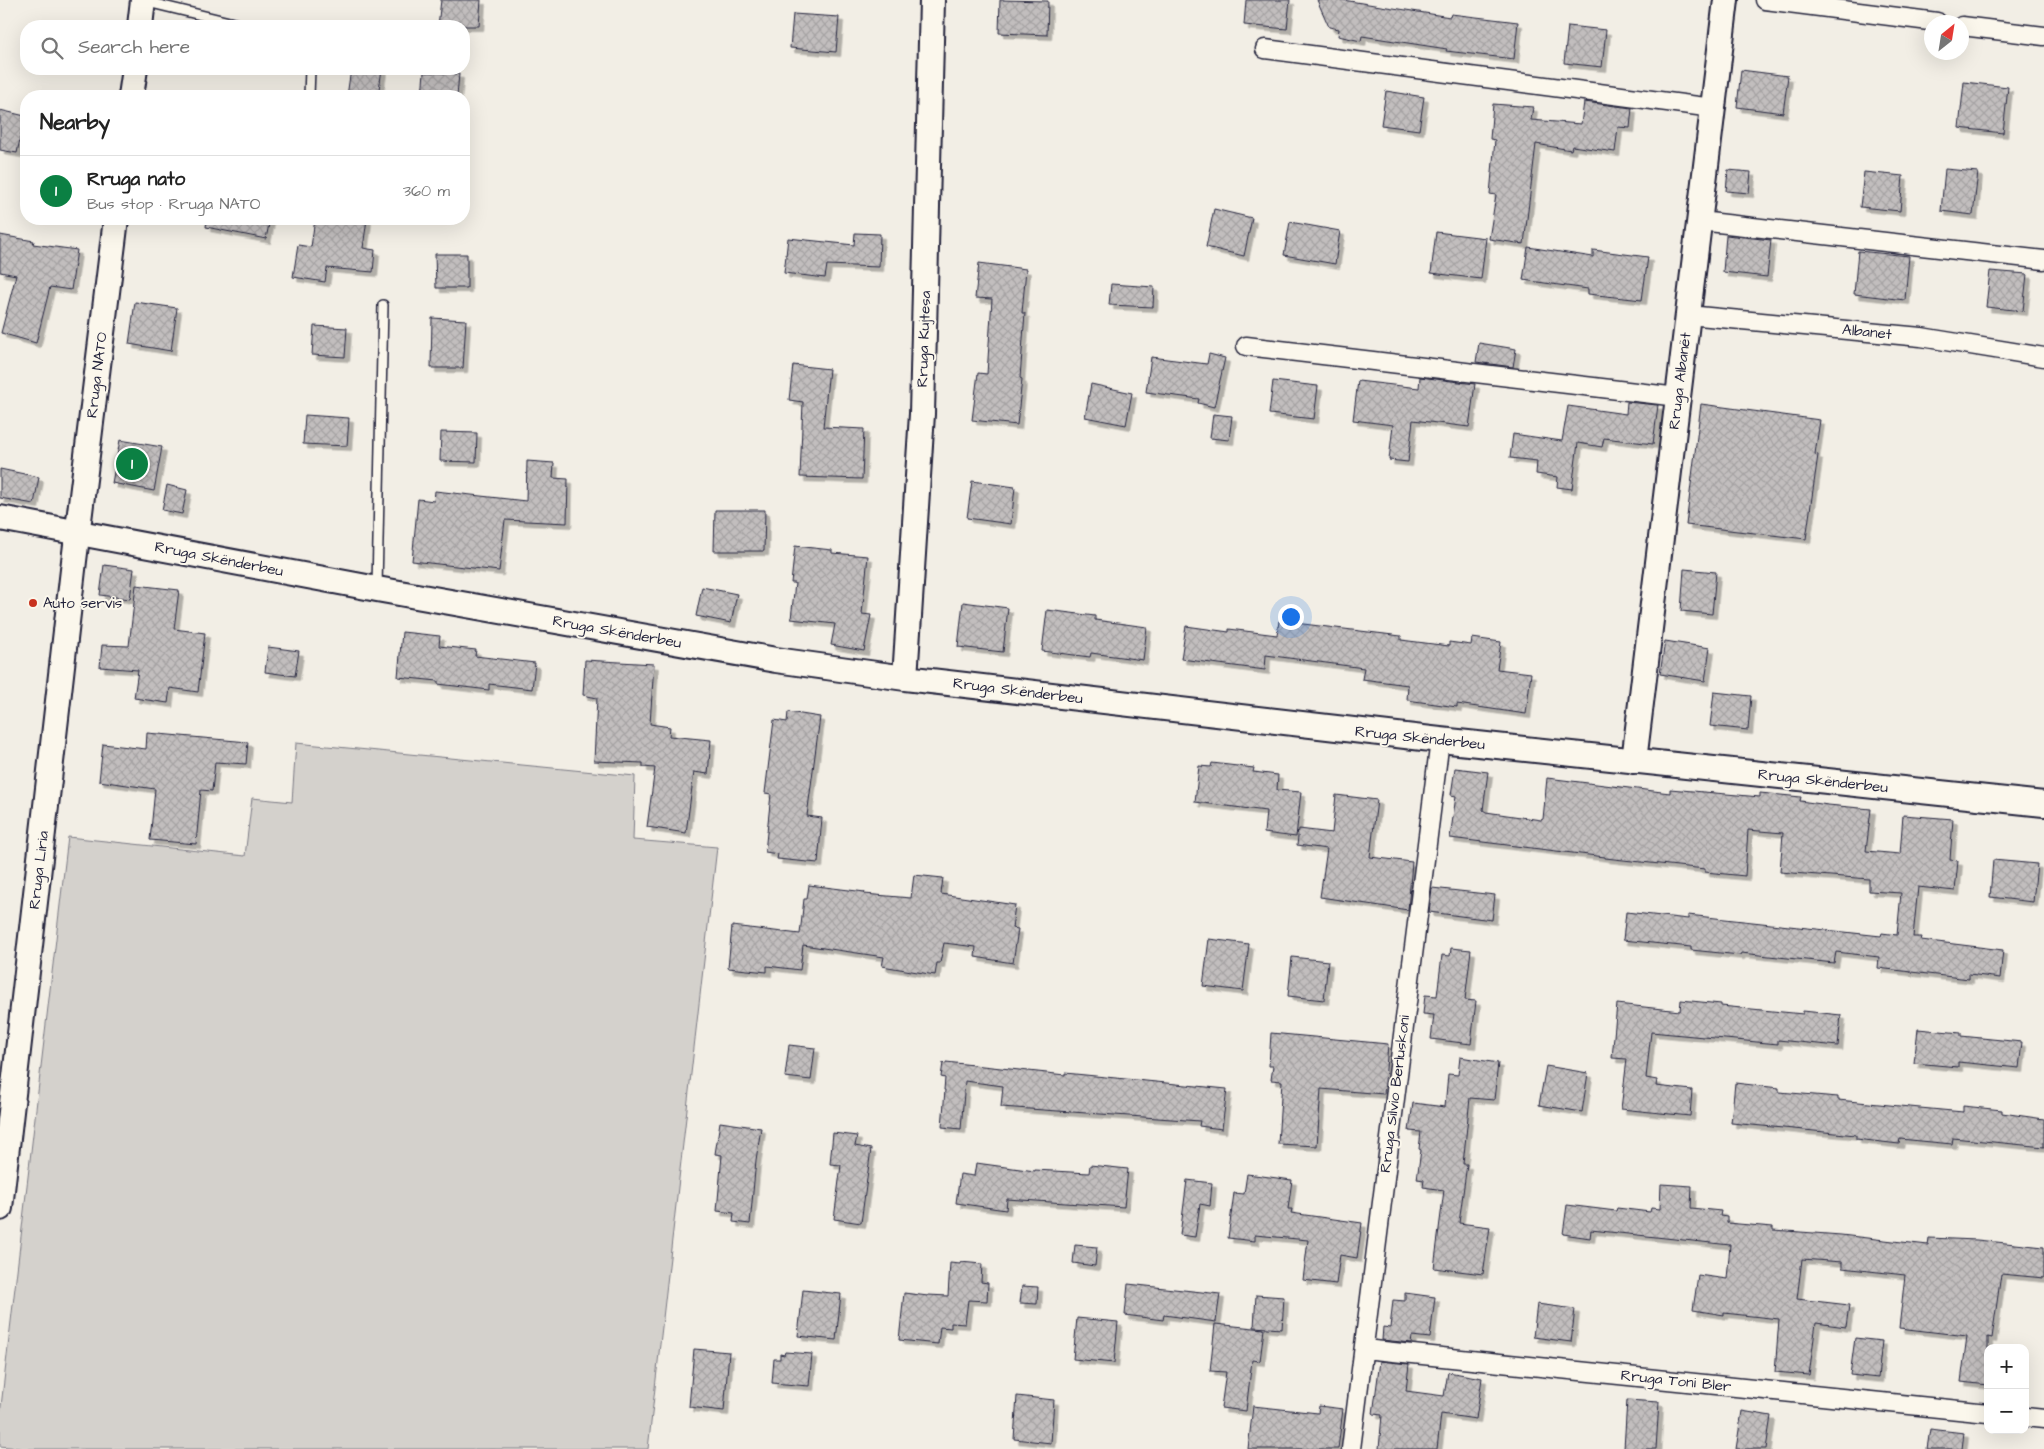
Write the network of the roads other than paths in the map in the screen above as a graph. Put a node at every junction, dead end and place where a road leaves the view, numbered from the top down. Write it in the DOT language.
graph roads {
  1 [pos="143,0"];
  2 [pos="932,0"];
  3 [pos="1726,0"];
  4 [pos="1765,0"];
  5 [pos="141,20"];
  6 [pos="222,20"];
  7 [pos="1924,20"];
  8 [pos="1969,27"];
  9 [pos="2044,36"];
  10 [pos="1265,48"];
  11 [pos="134,75"];
  12 [pos="310,75"];
  13 [pos="132,90"];
  14 [pos="309,90"];
  15 [pos="1713,108"];
  16 [pos="1700,221"];
  17 [pos="115,225"];
  18 [pos="2044,260"];
  19 [pos="383,305"];
  20 [pos="1688,314"];
  21 [pos="1246,346"];
  22 [pos="2044,356"];
  23 [pos="1678,397"];
  24 [pos="0,518"];
  25 [pos="78,532"];
  26 [pos="377,589"];
  27 [pos="905,678"];
  28 [pos="1440,740"];
  29 [pos="1634,761"];
  30 [pos="2044,804"];
  31 [pos="0,1208"];
  32 [pos="1364,1349"];
  33 [pos="1984,1413"];
  34 [pos="2029,1417"];
  35 [pos="2044,1419"];
  36 [pos="1351,1449"];
  1 -- 5 [label="main road"];
  1 -- 6 [label="lane"];
  2 -- 27 [label="main road, Rruga Kujtesa"];
  3 -- 15 [label="main road, Rruga Albanët"];
  4 -- 7 [label="street"];
  8 -- 9 [label="street"];
  10 -- 15 [label="street"];
  11 -- 13 [label="main road"];
  12 -- 14 [label="lane"];
  15 -- 16 [label="main road, Rruga Albanët"];
  16 -- 18 [label="street"];
  16 -- 20 [label="main road, Rruga Albanët"];
  17 -- 25 [label="main road, Rruga NATO"];
  19 -- 26 [label="lane"];
  20 -- 22 [label="street, Albanet"];
  20 -- 23 [label="main road, Rruga Albanët"];
  21 -- 23 [label="street"];
  23 -- 29 [label="main road, Rruga Albanët"];
  24 -- 25 [label="main road, Rruga Skënderbeu"];
  25 -- 26 [label="main road, Rruga Skënderbeu"];
  25 -- 31 [label="main road, Rruga Liria"];
  26 -- 27 [label="main road, Rruga Skënderbeu"];
  27 -- 28 [label="main road, Rruga Skënderbeu"];
  28 -- 29 [label="main road, Rruga Skënderbeu"];
  28 -- 32 [label="street, Rruga Silvio Berluskoni"];
  29 -- 30 [label="main road, Rruga Skënderbeu"];
  32 -- 33 [label="street, Rruga Toni Bler"];
  32 -- 36 [label="street, Rruga Silvio Berluskoni"];
  34 -- 35 [label="street"];
}
